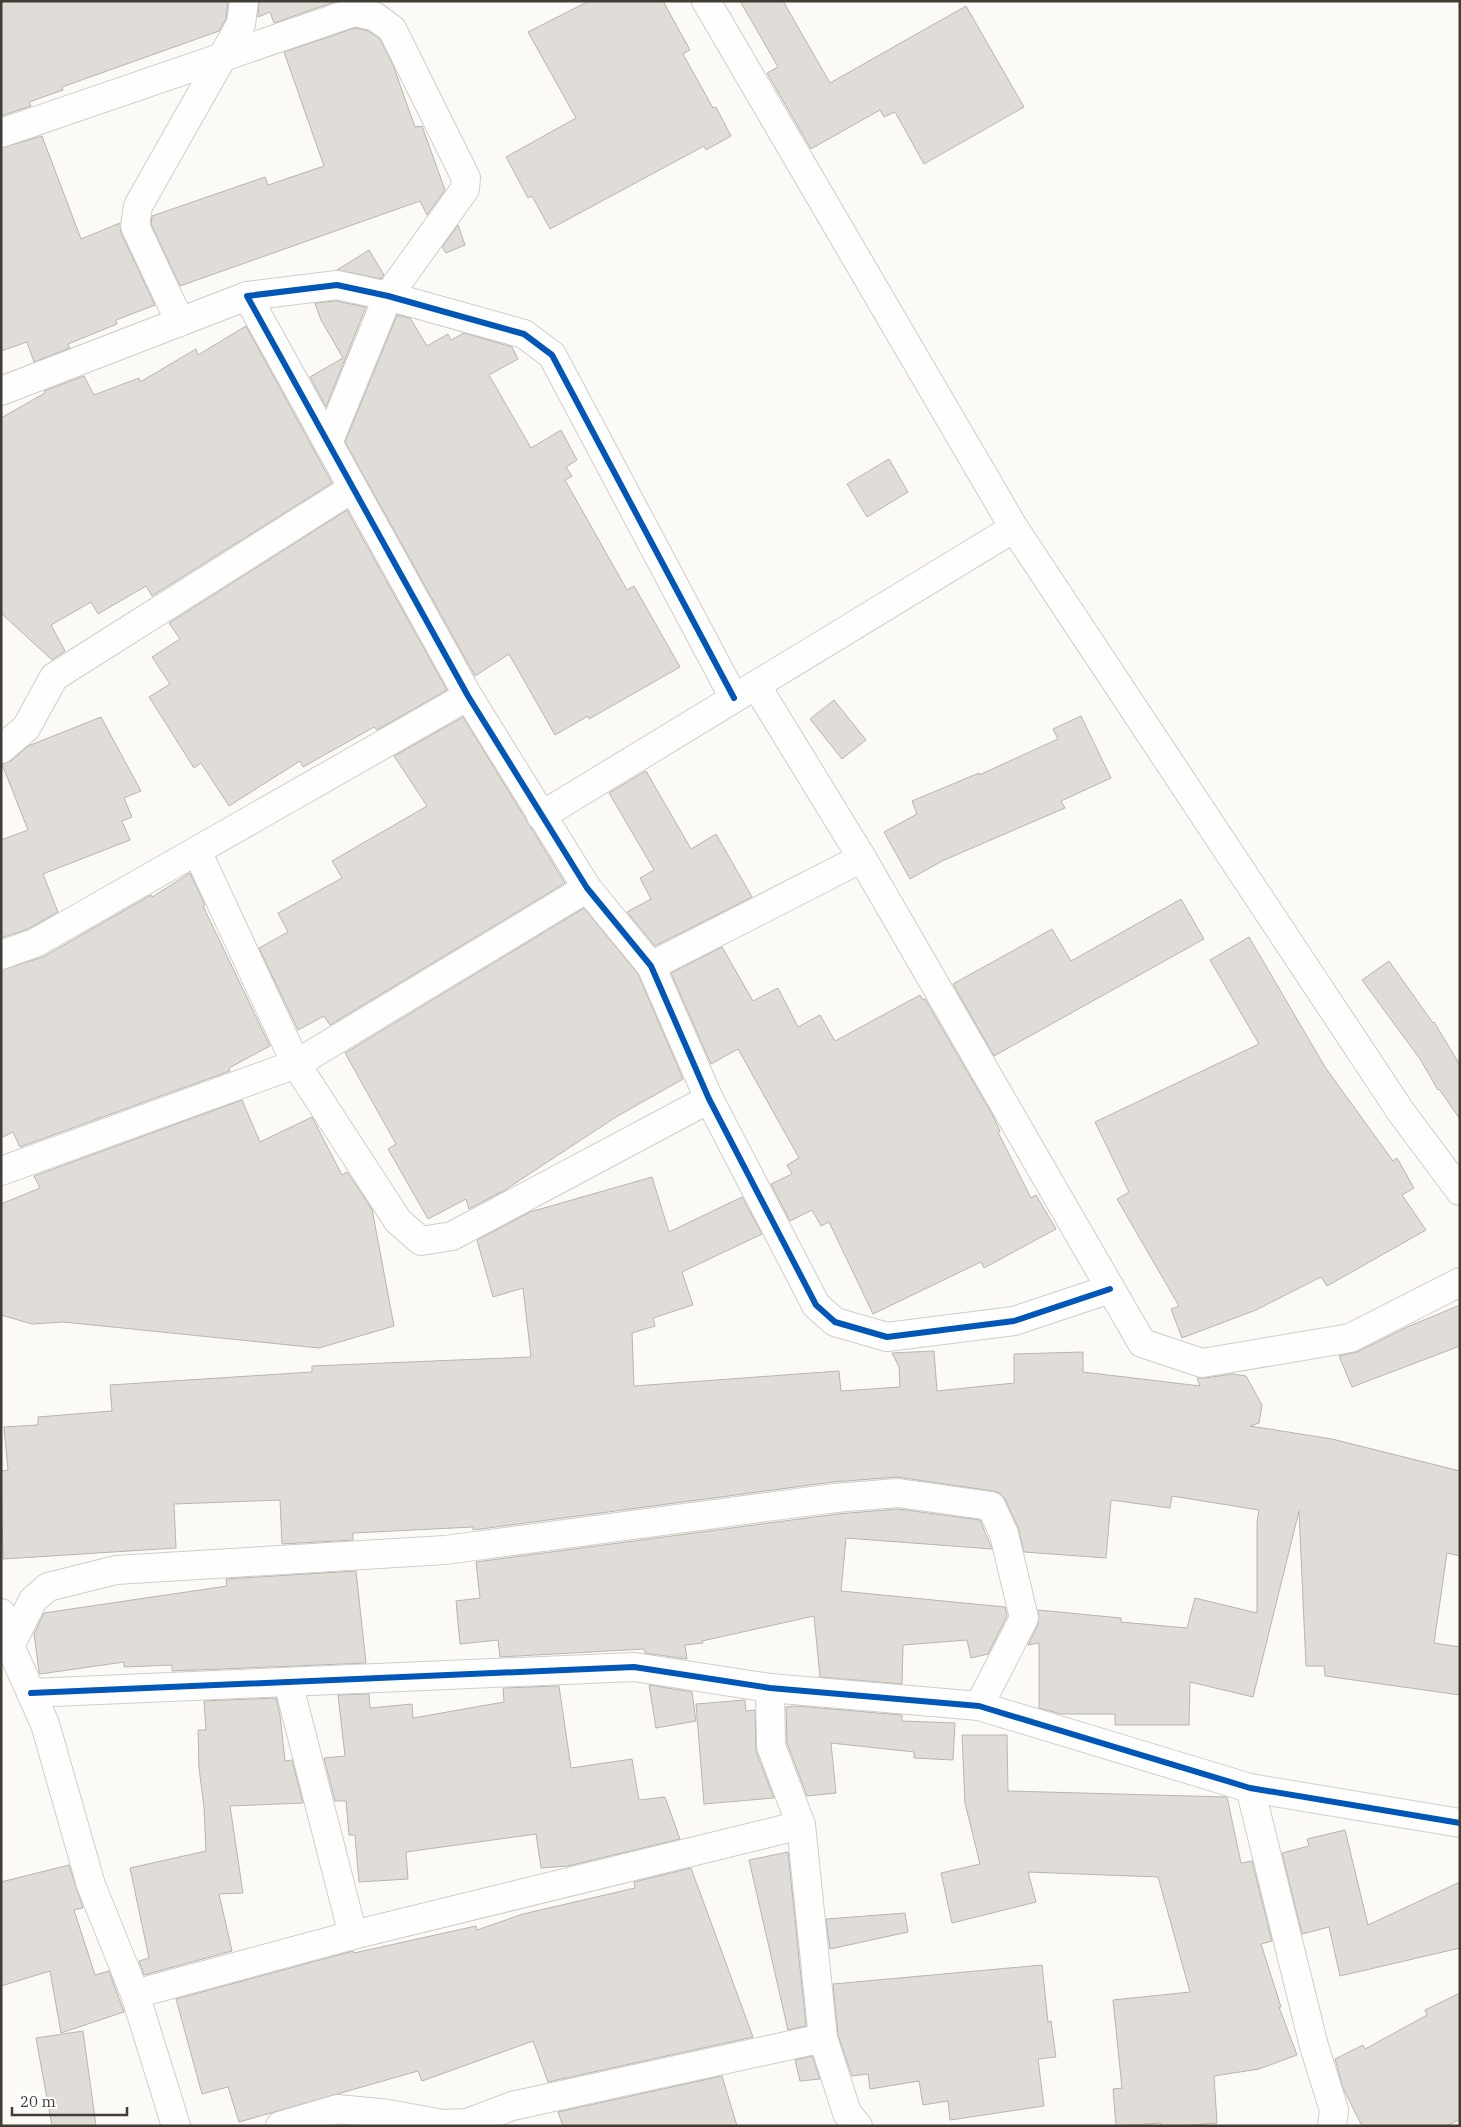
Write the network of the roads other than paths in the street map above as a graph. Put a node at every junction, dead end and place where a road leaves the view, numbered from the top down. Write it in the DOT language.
graph roads {
  1 [pos="244,1"];
  2 [pos="706,1"];
  3 [pos="221,58"];
  4 [pos="1,133"];
  5 [pos="247,296"];
  6 [pos="388,296"];
  7 [pos="180,322"];
  8 [pos="1,391"];
  9 [pos="328,443"];
  10 [pos="353,488"];
  11 [pos="1014,528"];
  12 [pos="745,691"];
  13 [pos="468,696"];
  14 [pos="1,749"];
  15 [pos="541,816"];
  16 [pos="197,851"];
  17 [pos="862,858"];
  18 [pos="587,888"];
  19 [pos="1,955"];
  20 [pos="651,966"];
  21 [pos="296,1064"];
  22 [pos="709,1098"];
  23 [pos="1,1171"];
  24 [pos="1460,1191"];
  25 [pos="1455,1288"];
  26 [pos="1110,1289"];
  27 [pos="1,1613"];
  28 [pos="10,1646"];
  29 [pos="288,1682"];
  30 [pos="770,1688"];
  31 [pos="31,1693"];
  32 [pos="979,1706"];
  33 [pos="1250,1788"];
  34 [pos="1460,1824"];
  35 [pos="801,1825"];
  36 [pos="353,1935"];
  37 [pos="135,1994"];
  38 [pos="823,2038"];
  39 [pos="176,2126"];
  40 [pos="280,2126"];
  41 [pos="858,2126"];
  42 [pos="1332,2126"];
  1 -- 3 [label="street"];
  2 -- 11 [label="street"];
  3 -- 4 [label="street"];
  3 -- 6 [label="street"];
  3 -- 7 [label="street"];
  5 -- 6 [label="street"];
  5 -- 7 [label="street"];
  5 -- 9 [label="street"];
  6 -- 9 [label="street"];
  6 -- 12 [label="street"];
  7 -- 8 [label="street"];
  9 -- 10 [label="street"];
  10 -- 13 [label="street"];
  10 -- 14 [label="street"];
  11 -- 12 [label="street"];
  11 -- 24 [label="street"];
  12 -- 15 [label="street"];
  12 -- 17 [label="street"];
  13 -- 15 [label="street"];
  13 -- 16 [label="street"];
  15 -- 18 [label="street"];
  16 -- 19 [label="street"];
  16 -- 21 [label="street"];
  17 -- 20 [label="street"];
  17 -- 26 [label="street"];
  18 -- 20 [label="street"];
  18 -- 21 [label="street"];
  20 -- 22 [label="street"];
  21 -- 22 [label="street"];
  21 -- 23 [label="street"];
  22 -- 26 [label="street"];
  25 -- 26 [label="street"];
  27 -- 28 [label="street"];
  28 -- 31 [label="street"];
  28 -- 32 [label="street"];
  29 -- 30 [label="street"];
  29 -- 31 [label="street"];
  29 -- 36 [label="street"];
  30 -- 32 [label="street"];
  30 -- 35 [label="street"];
  31 -- 37 [label="street"];
  32 -- 33 [label="street"];
  33 -- 34 [label="street"];
  33 -- 42 [label="street"];
  35 -- 36 [label="street"];
  35 -- 38 [label="street"];
  36 -- 37 [label="street"];
  37 -- 39 [label="street"];
  38 -- 40 [label="street"];
  38 -- 41 [label="street"];
}
